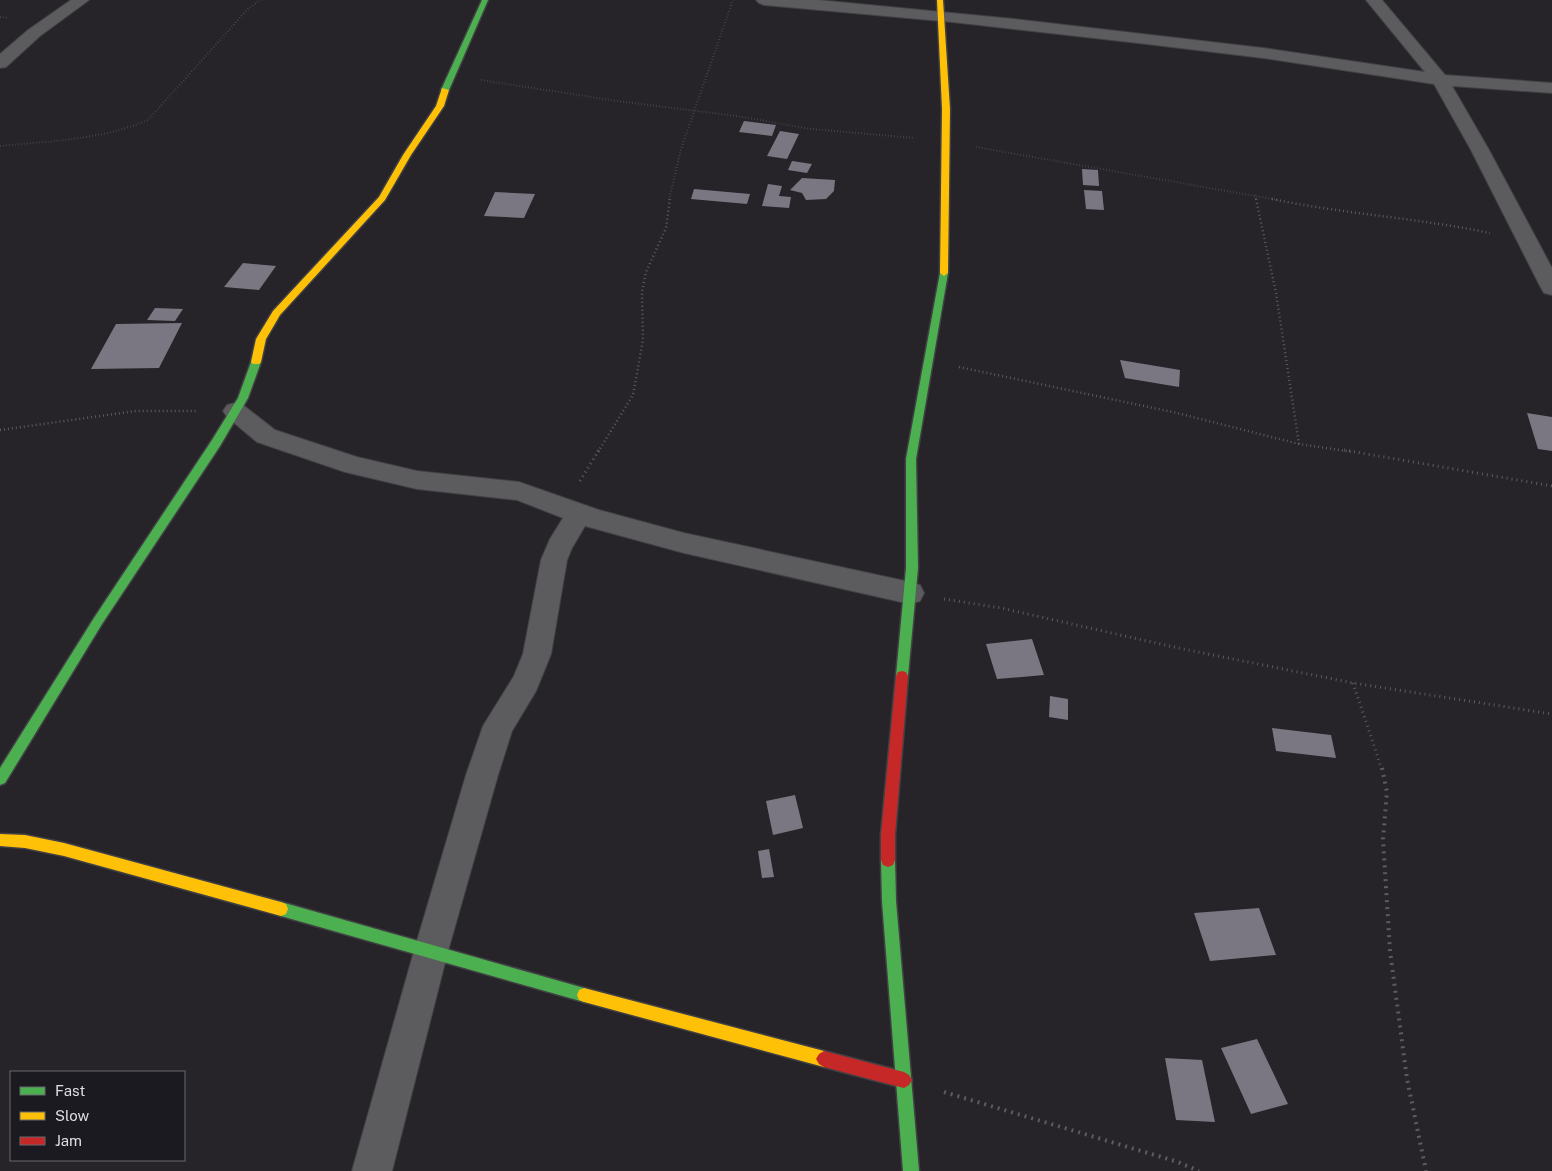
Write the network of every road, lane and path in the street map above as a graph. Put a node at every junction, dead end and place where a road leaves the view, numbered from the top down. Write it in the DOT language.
graph roads {
  1 [pos="81,0"];
  2 [pos="260,0"];
  3 [pos="485,0"];
  4 [pos="733,0"];
  5 [pos="764,0"];
  6 [pos="940,0"];
  7 [pos="1374,0"];
  8 [pos="940,17"];
  9 [pos="0,63"];
  10 [pos="450,76"];
  11 [pos="1440,80"];
  12 [pos="1552,88"];
  13 [pos="696,111"];
  14 [pos="946,141"];
  15 [pos="0,146"];
  16 [pos="1255,195"];
  17 [pos="1537,248"];
  18 [pos="1552,288"];
  19 [pos="929,361"];
  20 [pos="235,411"];
  21 [pos="0,430"];
  22 [pos="1299,444"];
  23 [pos="1552,486"];
  24 [pos="580,513"];
  25 [pos="910,593"];
  26 [pos="1352,683"];
  27 [pos="1552,714"];
  28 [pos="0,779"];
  29 [pos="0,840"];
  30 [pos="431,951"];
  31 [pos="904,1080"];
  32 [pos="372,1171"];
  33 [pos="911,1171"];
  34 [pos="1199,1171"];
  35 [pos="1426,1171"];
  1 -- 9 [label="street"];
  2 -- 15 [label="path"];
  3 -- 10 [label="street"];
  4 -- 13 [label="path"];
  5 -- 8 [label="street"];
  6 -- 8 [label="street"];
  7 -- 11 [label="street"];
  8 -- 11 [label="street"];
  8 -- 14 [label="street"];
  10 -- 13 [label="path"];
  10 -- 20 [label="street"];
  11 -- 12 [label="street"];
  11 -- 17 [label="street"];
  13 -- 14 [label="path"];
  13 -- 24 [label="path"];
  14 -- 16 [label="path"];
  14 -- 19 [label="street"];
  16 -- 17 [label="path"];
  16 -- 22 [label="path"];
  17 -- 18 [label="street"];
  19 -- 22 [label="path"];
  19 -- 25 [label="street"];
  20 -- 21 [label="path"];
  20 -- 24 [label="street"];
  20 -- 28 [label="street"];
  22 -- 23 [label="path"];
  24 -- 25 [label="street"];
  24 -- 30 [label="street"];
  25 -- 26 [label="path"];
  25 -- 31 [label="street"];
  26 -- 27 [label="path"];
  26 -- 35 [label="path"];
  29 -- 30 [label="street"];
  30 -- 31 [label="street"];
  30 -- 32 [label="street"];
  31 -- 33 [label="street"];
  31 -- 34 [label="path"];
}
